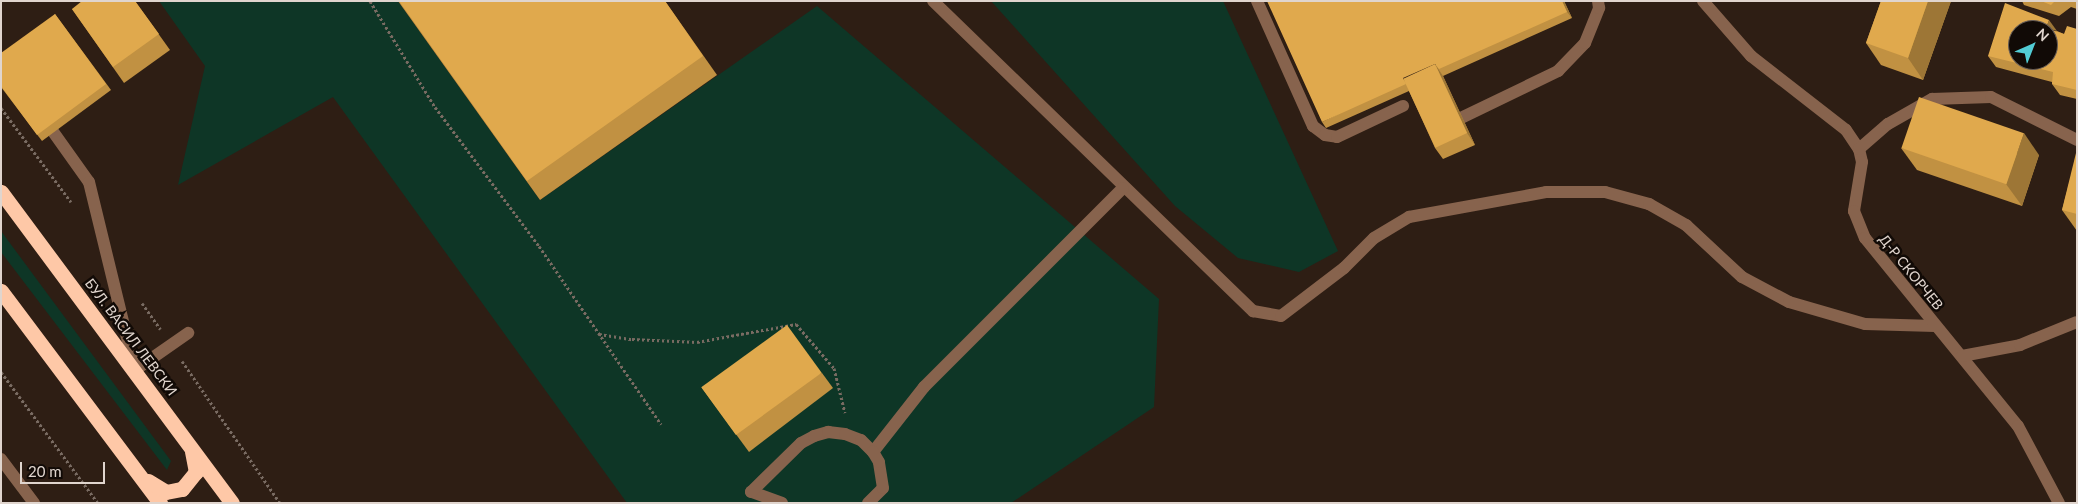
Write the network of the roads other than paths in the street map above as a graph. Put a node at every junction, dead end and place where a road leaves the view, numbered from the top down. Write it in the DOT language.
graph roads {
  1 [pos="933,1"];
  2 [pos="1257,1"];
  3 [pos="1598,1"];
  4 [pos="1703,1"];
  5 [pos="1403,106"];
  6 [pos="39,112"];
  7 [pos="1463,117"];
  8 [pos="2077,140"];
  9 [pos="1859,149"];
  10 [pos="1123,188"];
  11 [pos="1,192"];
  12 [pos="1,291"];
  13 [pos="2077,322"];
  14 [pos="1935,326"];
  15 [pos="188,333"];
  16 [pos="1962,356"];
  17 [pos="135,370"];
  18 [pos="188,440"];
  19 [pos="873,452"];
  20 [pos="1,459"];
  21 [pos="140,474"];
  22 [pos="34,503"];
  23 [pos="160,503"];
  24 [pos="232,503"];
  25 [pos="782,503"];
  26 [pos="868,503"];
  27 [pos="2059,503"];
  1 -- 10 [label="street"];
  2 -- 5 [label="street"];
  3 -- 7 [label="street"];
  4 -- 9 [label="street"];
  6 -- 17 [label="street"];
  8 -- 9 [label="street"];
  9 -- 14 [label="street, Д-Р СКОРЧЕВ"];
  10 -- 14 [label="street"];
  10 -- 19 [label="street"];
  11 -- 17 [label="highway, БУЛ. ВАСИЛ ЛЕВСКИ"];
  12 -- 21 [label="highway"];
  13 -- 16 [label="street"];
  14 -- 16 [label="street, Д-Р СКОРЧЕВ"];
  15 -- 17 [label="street"];
  16 -- 27 [label="street, Д-Р СКОРЧЕВ"];
  17 -- 18 [label="highway, БУЛ. ВАСИЛ ЛЕВСКИ"];
  18 -- 21 [label="highway"];
  18 -- 24 [label="highway, БУЛ. ВАСИЛ ЛЕВСКИ"];
  19 -- 25 [label="street"];
  19 -- 26 [label="street"];
  20 -- 22 [label="street"];
  21 -- 23 [label="highway"];
}
